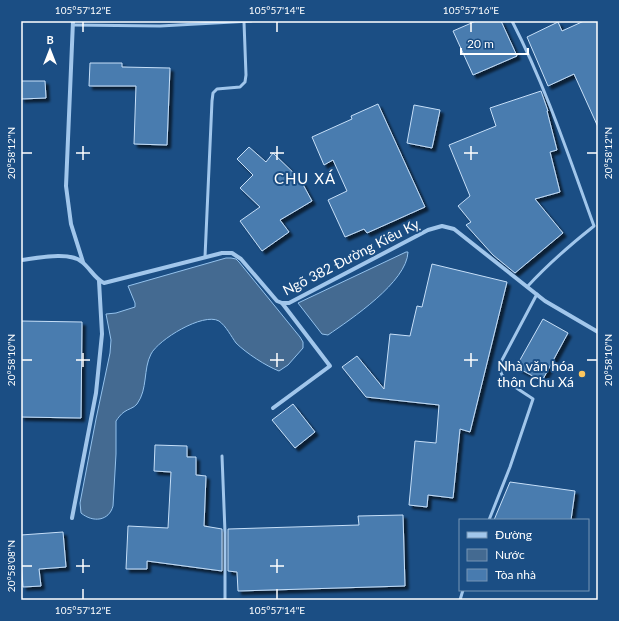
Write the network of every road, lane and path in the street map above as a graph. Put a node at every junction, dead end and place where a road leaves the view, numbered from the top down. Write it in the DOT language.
graph roads {
  1 [pos="251,21"];
  2 [pos="512,21"];
  3 [pos="244,22"];
  4 [pos="73,23"];
  5 [pos="205,257"];
  6 [pos="21,260"];
  7 [pos="84,262"];
  8 [pos="99,281"];
  9 [pos="527,287"];
  10 [pos="537,294"];
  11 [pos="282,303"];
  12 [pos="598,332"];
  13 [pos="272,408"];
  14 [pos="222,456"];
  15 [pos="72,518"];
  16 [pos="489,519"];
  17 [pos="225,600"];
  1 -- 3 [label="lane"];
  2 -- 9 [label="lane"];
  3 -- 4 [label="lane"];
  3 -- 5 [label="lane"];
  4 -- 7 [label="street"];
  5 -- 8 [label="street, Ngõ 382 Đường Kiêu Kỵ"];
  5 -- 11 [label="street, Ngõ 382 Đường Kiêu Kỵ"];
  6 -- 7 [label="street"];
  7 -- 8 [label="street"];
  8 -- 15 [label="street"];
  9 -- 10 [label="street, Ngõ 382 Đường Kiêu Kỵ"];
  9 -- 11 [label="street, Ngõ 382 Đường Kiêu Kỵ"];
  10 -- 12 [label="street, Ngõ 382 Đường Kiêu Kỵ"];
  10 -- 16 [label="lane"];
  11 -- 13 [label="street"];
  14 -- 17 [label="lane"];
}
